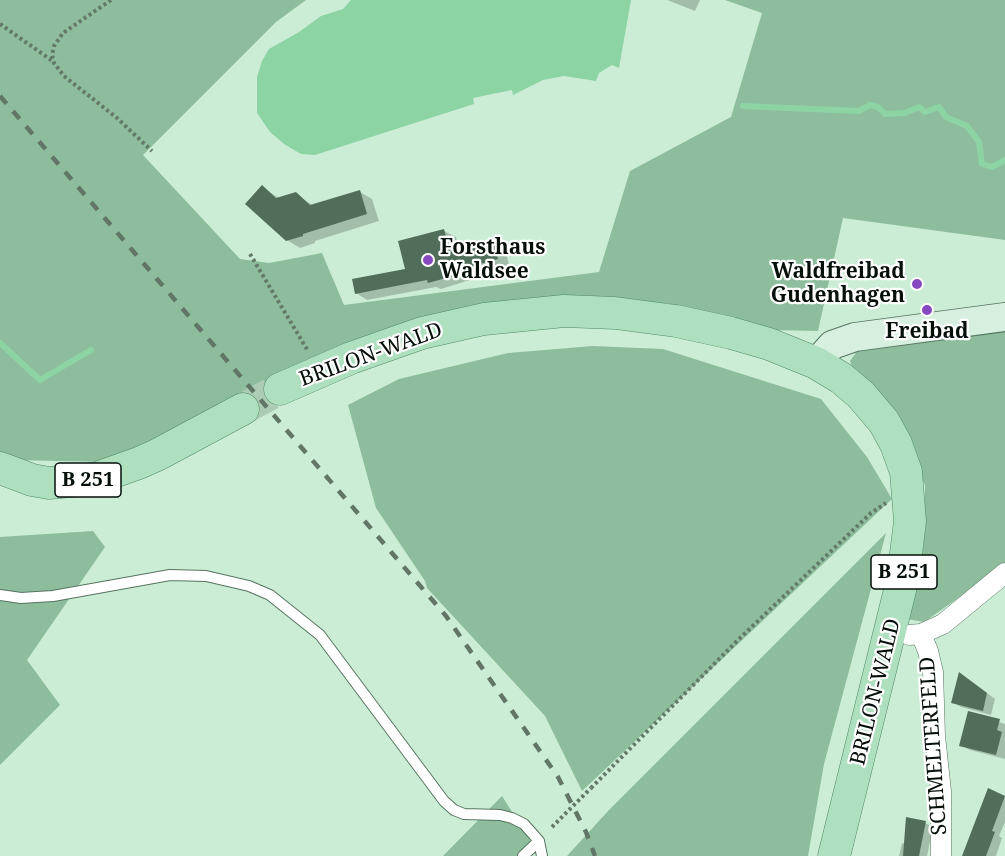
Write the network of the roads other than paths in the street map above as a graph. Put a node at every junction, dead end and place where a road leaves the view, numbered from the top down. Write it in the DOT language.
graph roads {
  1 [pos="1005,317"];
  2 [pos="816,363"];
  3 [pos="280,389"];
  4 [pos="243,409"];
  5 [pos="0,468"];
  6 [pos="1005,573"];
  7 [pos="0,595"];
  8 [pos="539,841"];
  9 [pos="523,856"];
  10 [pos="542,856"];
  11 [pos="834,856"];
  12 [pos="941,856"];
  1 -- 2 [label="main road"];
  2 -- 3 [label="main road, BRILON-WALD / B 251"];
  2 -- 11 [label="main road, BRILON-WALD / B 251"];
  4 -- 5 [label="main road, B 251"];
  6 -- 12 [label="street, SCHMELTERFELD"];
  7 -- 8 [label="lane"];
  8 -- 9 [label="lane"];
  8 -- 10 [label="lane"];
}
